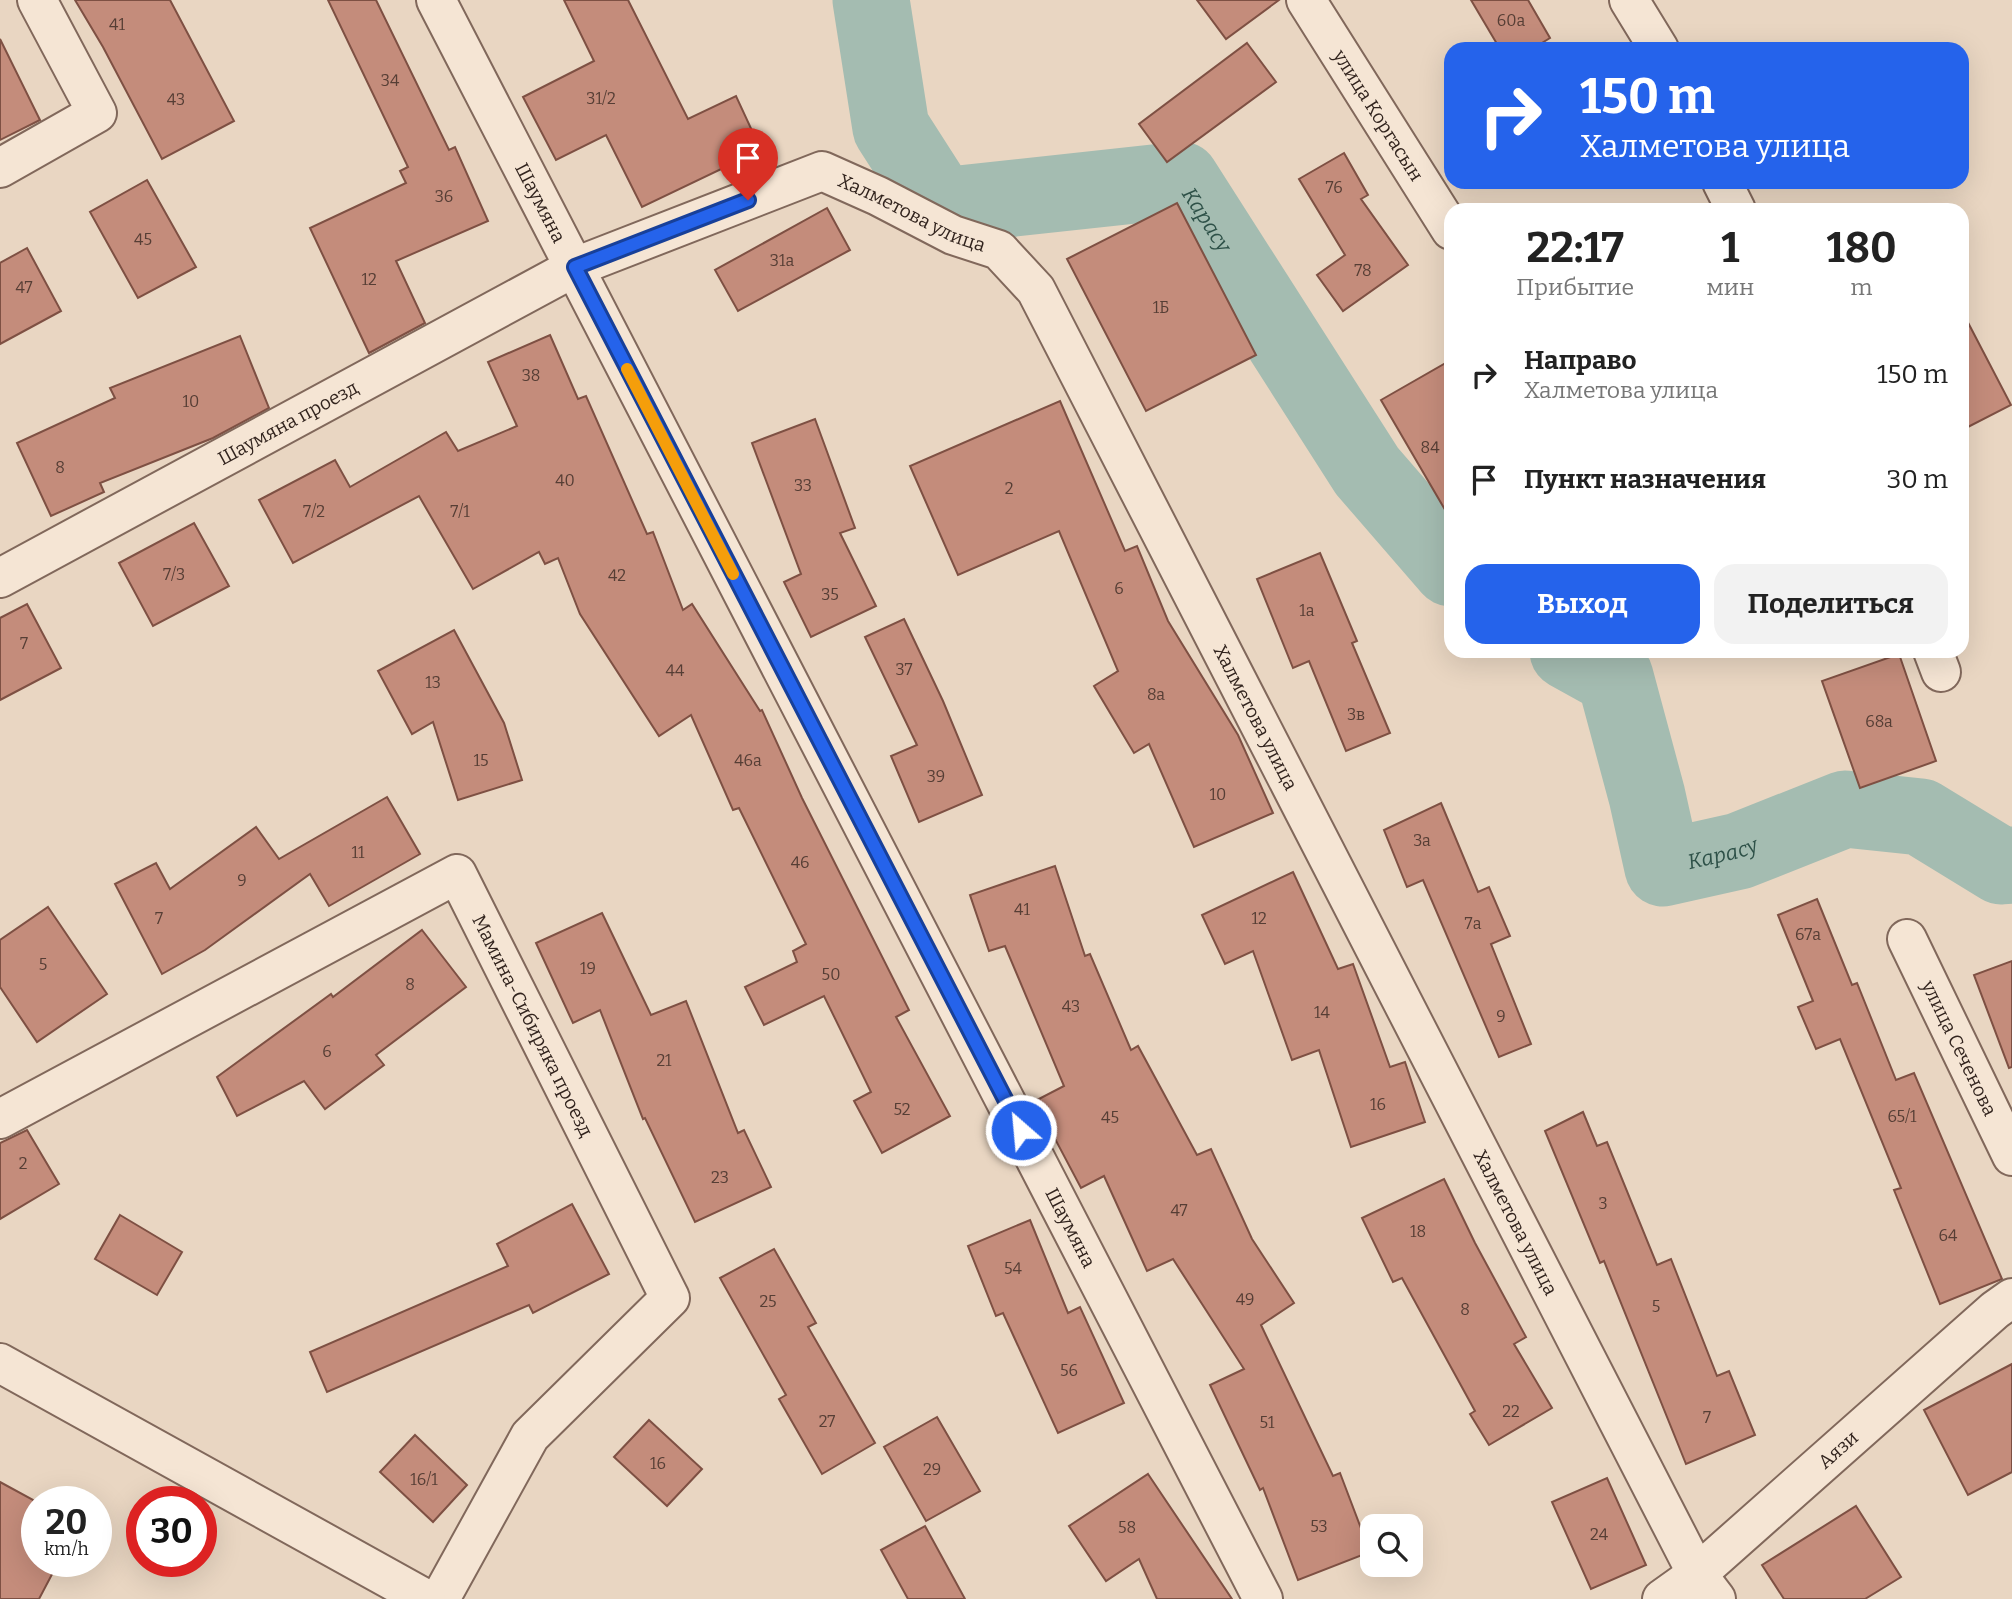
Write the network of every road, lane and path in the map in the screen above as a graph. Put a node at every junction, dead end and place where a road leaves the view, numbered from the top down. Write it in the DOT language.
graph roads {
  1 [pos="37,0"];
  2 [pos="436,0"];
  3 [pos="1306,0"];
  4 [pos="1629,0"];
  5 [pos="1655,42"];
  6 [pos="0,168"];
  7 [pos="1444,219"];
  8 [pos="575,267"];
  9 [pos="0,578"];
  10 [pos="1907,939"];
  11 [pos="0,1119"];
  12 [pos="2012,1156"];
  13 [pos="2012,1298"];
  14 [pos="0,1363"];
  15 [pos="1707,1586"];
  16 [pos="426,1599"];
  17 [pos="440,1599"];
  18 [pos="1263,1599"];
  19 [pos="1662,1599"];
  1 -- 6 [label="street"];
  2 -- 8 [label="street, Шаумяна"];
  3 -- 7 [label="street, улица Коргасын"];
  4 -- 5 [label="street"];
  8 -- 9 [label="street, Шаумяна проезд"];
  8 -- 15 [label="street, Халметова улица"];
  8 -- 18 [label="street, Шаумяна"];
  10 -- 12 [label="street, улица Сеченова"];
  11 -- 17 [label="street, Мамина-Сибиряка проезд"];
  13 -- 15 [label="street, Аязи"];
  14 -- 16 [label="street"];
  15 -- 19 [label="street, Аязи"];
}
